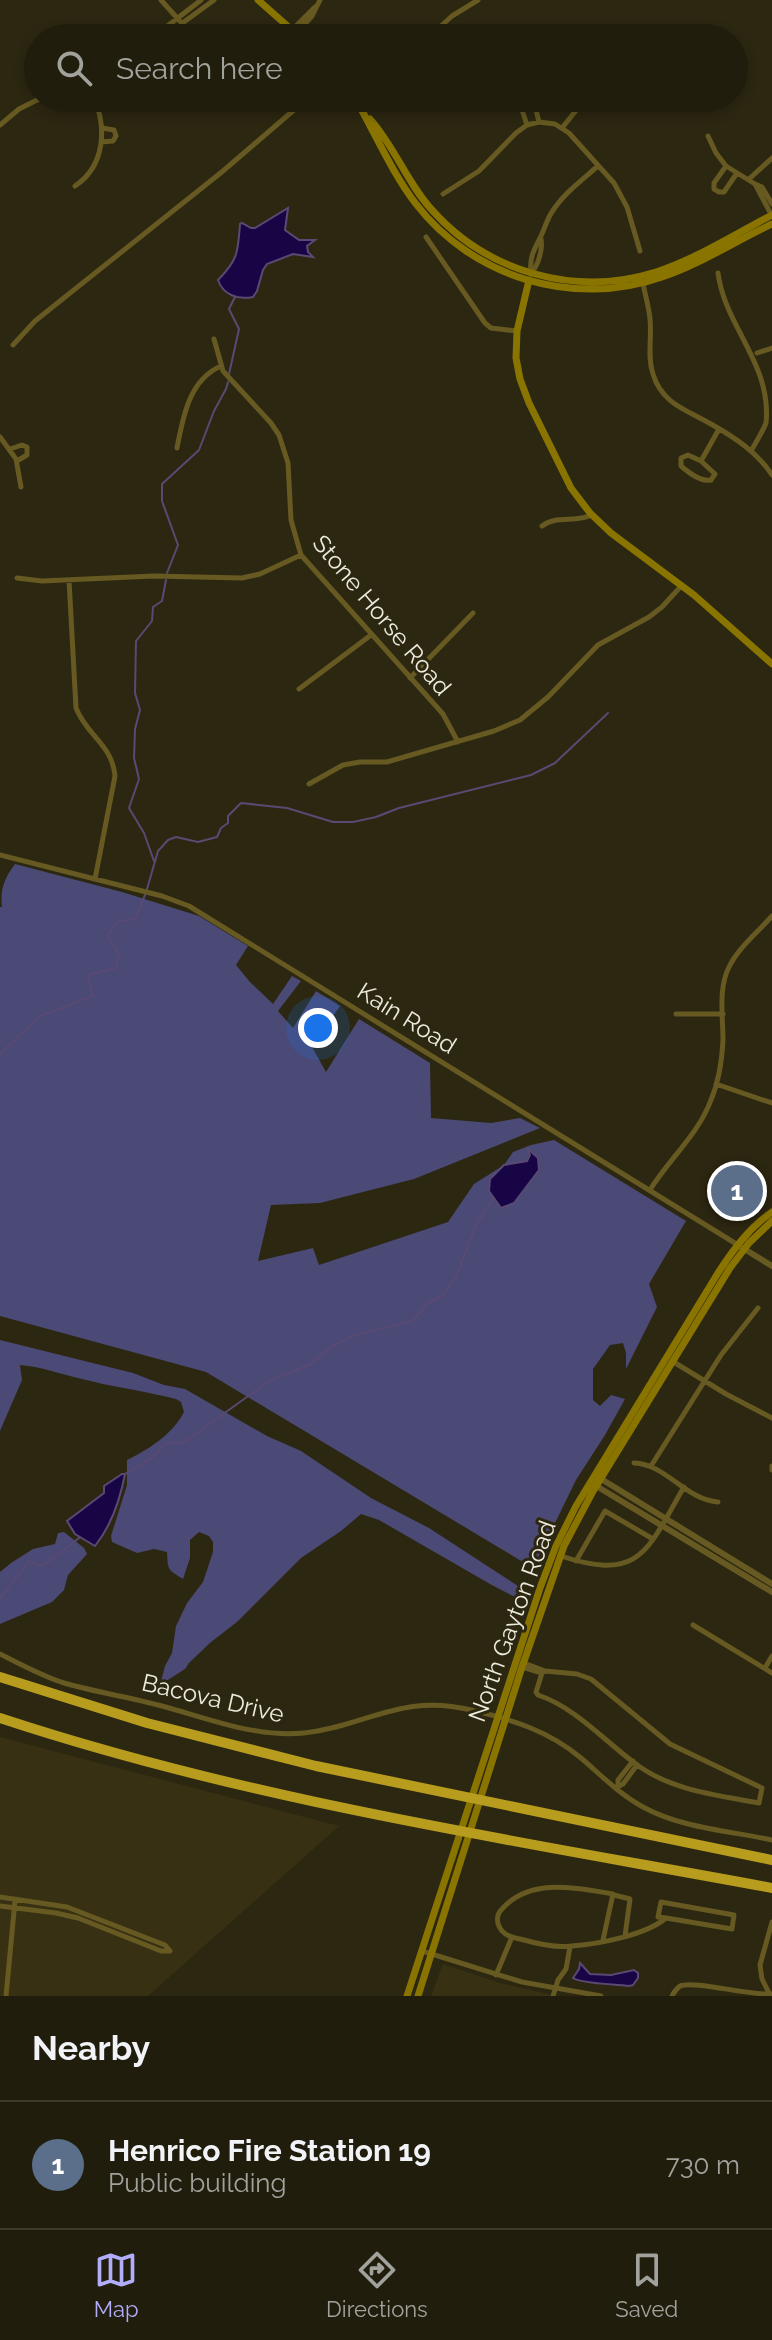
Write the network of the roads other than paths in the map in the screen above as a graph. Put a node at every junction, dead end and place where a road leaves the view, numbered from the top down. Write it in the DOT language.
graph roads {
  1 [pos="161,0"];
  2 [pos="201,0"];
  3 [pos="214,0"];
  4 [pos="258,0"];
  5 [pos="478,0"];
  6 [pos="319,2"];
  7 [pos="180,22"];
  8 [pos="176,24"];
  9 [pos="178,24"];
  10 [pos="285,24"];
  11 [pos="305,24"];
  12 [pos="443,24"];
  13 [pos="24,106"];
  14 [pos="99,112"];
  15 [pos="294,112"];
  16 [pos="363,112"];
  17 [pos="523,112"];
  18 [pos="536,112"];
  19 [pos="575,112"];
  20 [pos="539,122"];
  21 [pos="0,125"];
  22 [pos="527,125"];
  23 [pos="102,128"];
  24 [pos="562,128"];
  25 [pos="708,136"];
  26 [pos="101,142"];
  27 [pos="772,158"];
  28 [pos="598,166"];
  29 [pos="726,166"];
  30 [pos="737,173"];
  31 [pos="749,179"];
  32 [pos="755,184"];
  33 [pos="75,186"];
  34 [pos="443,194"];
  35 [pos="772,204"];
  36 [pos="772,215"];
  37 [pos="772,224"];
  38 [pos="426,237"];
  39 [pos="640,251"];
  40 [pos="718,273"];
  41 [pos="530,277"];
  42 [pos="643,283"];
  43 [pos="517,331"];
  44 [pos="214,339"];
  45 [pos="13,345"];
  46 [pos="772,348"];
  47 [pos="757,353"];
  48 [pos="221,366"];
  49 [pos="719,429"];
  50 [pos="0,437"];
  51 [pos="177,448"];
  52 [pos="10,449"];
  53 [pos="751,451"];
  54 [pos="17,461"];
  55 [pos="701,461"];
  56 [pos="772,475"];
  57 [pos="21,487"];
  58 [pos="592,515"];
  59 [pos="542,526"];
  60 [pos="301,555"];
  61 [pos="17,578"];
  62 [pos="69,580"];
  63 [pos="682,585"];
  64 [pos="473,613"];
  65 [pos="371,635"];
  66 [pos="772,664"];
  67 [pos="410,678"];
  68 [pos="299,689"];
  69 [pos="458,742"];
  70 [pos="309,784"];
  71 [pos="0,855"];
  72 [pos="95,879"];
  73 [pos="772,916"];
  74 [pos="676,1014"];
  75 [pos="723,1014"];
  76 [pos="716,1084"];
  77 [pos="772,1103"];
  78 [pos="650,1190"];
  79 [pos="772,1212"];
  80 [pos="772,1221"];
  81 [pos="741,1247"];
  82 [pos="772,1266"];
  83 [pos="758,1308"];
  84 [pos="672,1361"];
  85 [pos="705,1381"];
  86 [pos="772,1418"];
  87 [pos="634,1463"];
  88 [pos="651,1466"];
  89 [pos="595,1480"];
  90 [pos="684,1487"];
  91 [pos="718,1502"];
  92 [pos="663,1522"];
  93 [pos="653,1539"];
  94 [pos="560,1555"];
  95 [pos="576,1561"];
  96 [pos="772,1584"];
  97 [pos="772,1592"];
  98 [pos="693,1625"];
  99 [pos="0,1654"];
  100 [pos="772,1656"];
  101 [pos="523,1665"];
  102 [pos="765,1668"];
  103 [pos="544,1672"];
  104 [pos="772,1673"];
  105 [pos="0,1677"];
  106 [pos="0,1718"];
  107 [pos="502,1718"];
  108 [pos="635,1763"];
  109 [pos="617,1786"];
  110 [pos="478,1790"];
  111 [pos="772,1840"];
  112 [pos="772,1860"];
  113 [pos="772,1888"];
  114 [pos="613,1894"];
  115 [pos="0,1897"];
  116 [pos="15,1901"];
  117 [pos="0,1906"];
  118 [pos="15,1909"];
  119 [pos="666,1918"];
  120 [pos="772,1922"];
  121 [pos="625,1936"];
  122 [pos="512,1937"];
  123 [pos="603,1940"];
  124 [pos="570,1947"];
  125 [pos="422,1951"];
  126 [pos="431,1954"];
  127 [pos="496,1975"];
  128 [pos="555,1987"];
  129 [pos="771,1995"];
  130 [pos="6,1996"];
  131 [pos="407,1996"];
  132 [pos="418,1996"];
  133 [pos="553,1996"];
  134 [pos="601,1996"];
  135 [pos="672,1996"];
  1 -- 7 [label="street"];
  2 -- 7 [label="street"];
  3 -- 7 [label="street"];
  4 -- 10 [label="main road"];
  5 -- 12 [label="street"];
  6 -- 11 [label="street"];
  7 -- 8 [label="street"];
  7 -- 9 [label="street"];
  13 -- 21 [label="street"];
  14 -- 23 [label="street"];
  15 -- 45 [label="street"];
  16 -- 41 [label="main road"];
  17 -- 22 [label="street"];
  18 -- 20 [label="street"];
  19 -- 24 [label="street"];
  20 -- 22 [label="street"];
  20 -- 24 [label="street"];
  22 -- 34 [label="street"];
  23 -- 26 [label="street"];
  23 -- 26 [label="street"];
  24 -- 28 [label="street"];
  25 -- 29 [label="street"];
  26 -- 33 [label="street"];
  27 -- 31 [label="street"];
  28 -- 39 [label="street"];
  28 -- 41 [label="street"];
  29 -- 30 [label="street"];
  29 -- 30 [label="street"];
  30 -- 31 [label="street"];
  31 -- 32 [label="street"];
  32 -- 35 [label="street"];
  32 -- 36 [label="street"];
  36 -- 41 [label="main road"];
  37 -- 42 [label="main road"];
  38 -- 43 [label="street"];
  40 -- 47 [label="street"];
  41 -- 42 [label="main road"];
  41 -- 43 [label="main road"];
  42 -- 49 [label="street"];
  43 -- 58 [label="main road"];
  44 -- 48 [label="street, Stone Horse Road"];
  46 -- 47 [label="street"];
  47 -- 53 [label="street"];
  48 -- 51 [label="street"];
  48 -- 60 [label="street, Stone Horse Road"];
  49 -- 53 [label="street"];
  49 -- 55 [label="street"];
  50 -- 52 [label="street"];
  52 -- 54 [label="street"];
  52 -- 54 [label="street"];
  53 -- 56 [label="street"];
  54 -- 57 [label="street"];
  55 -- 55 [label="street"];
  58 -- 59 [label="street"];
  58 -- 63 [label="main road"];
  60 -- 62 [label="street"];
  60 -- 65 [label="street, Stone Horse Road"];
  61 -- 62 [label="street"];
  62 -- 72 [label="street"];
  63 -- 66 [label="main road"];
  63 -- 69 [label="street"];
  64 -- 67 [label="street"];
  65 -- 67 [label="street, Stone Horse Road"];
  65 -- 68 [label="street"];
  67 -- 69 [label="street, Stone Horse Road"];
  69 -- 70 [label="street"];
  71 -- 72 [label="street, Kain Road"];
  72 -- 78 [label="street, Kain Road"];
  73 -- 75 [label="street"];
  74 -- 75 [label="street"];
  75 -- 76 [label="street"];
  76 -- 77 [label="street"];
  76 -- 78 [label="street"];
  78 -- 81 [label="street, Kain Road"];
  79 -- 81 [label="main road, North Gayton Road"];
  80 -- 81 [label="main road, North Gayton Road"];
  81 -- 82 [label="street, Kain Road"];
  81 -- 84 [label="main road, North Gayton Road"];
  81 -- 89 [label="main road, North Gayton Road"];
  83 -- 85 [label="street"];
  84 -- 85 [label="street"];
  84 -- 89 [label="main road, North Gayton Road"];
  85 -- 86 [label="street"];
  85 -- 88 [label="street"];
  87 -- 88 [label="street"];
  88 -- 90 [label="street"];
  89 -- 92 [label="street"];
  89 -- 94 [label="main road, North Gayton Road"];
  89 -- 107 [label="main road, North Gayton Road"];
  90 -- 91 [label="street"];
  90 -- 92 [label="street"];
  92 -- 93 [label="street"];
  92 -- 96 [label="street"];
  92 -- 97 [label="street"];
  93 -- 95 [label="street"];
  93 -- 95 [label="street"];
  94 -- 95 [label="street"];
  94 -- 101 [label="main road, North Gayton Road"];
  98 -- 102 [label="street"];
  99 -- 107 [label="street, Bacova Drive"];
  100 -- 102 [label="street"];
  101 -- 103 [label="street"];
  101 -- 107 [label="main road, North Gayton Road"];
  102 -- 104 [label="street"];
  103 -- 108 [label="street"];
  103 -- 108 [label="street"];
  105 -- 112 [label="highway"];
  106 -- 113 [label="highway"];
  107 -- 109 [label="street, Bacova Drive"];
  107 -- 110 [label="main road, North Gayton Road"];
  108 -- 109 [label="street"];
  109 -- 111 [label="street, Bacova Drive"];
  110 -- 125 [label="main road, North Gayton Road"];
  110 -- 126 [label="main road, North Gayton Road"];
  114 -- 121 [label="street"];
  114 -- 122 [label="street"];
  114 -- 123 [label="street"];
  115 -- 116 [label="street"];
  116 -- 118 [label="street"];
  116 -- 118 [label="street"];
  117 -- 118 [label="street"];
  118 -- 130 [label="street"];
  119 -- 119 [label="street"];
  119 -- 121 [label="street"];
  120 -- 129 [label="street"];
  121 -- 123 [label="street"];
  122 -- 124 [label="street"];
  122 -- 127 [label="street"];
  123 -- 124 [label="street"];
  124 -- 128 [label="street"];
  125 -- 126 [label="street"];
  125 -- 131 [label="main road, North Gayton Road"];
  126 -- 127 [label="street"];
  126 -- 132 [label="main road, North Gayton Road"];
  127 -- 128 [label="street"];
  128 -- 133 [label="street"];
  128 -- 134 [label="street"];
  129 -- 135 [label="street"];
}
